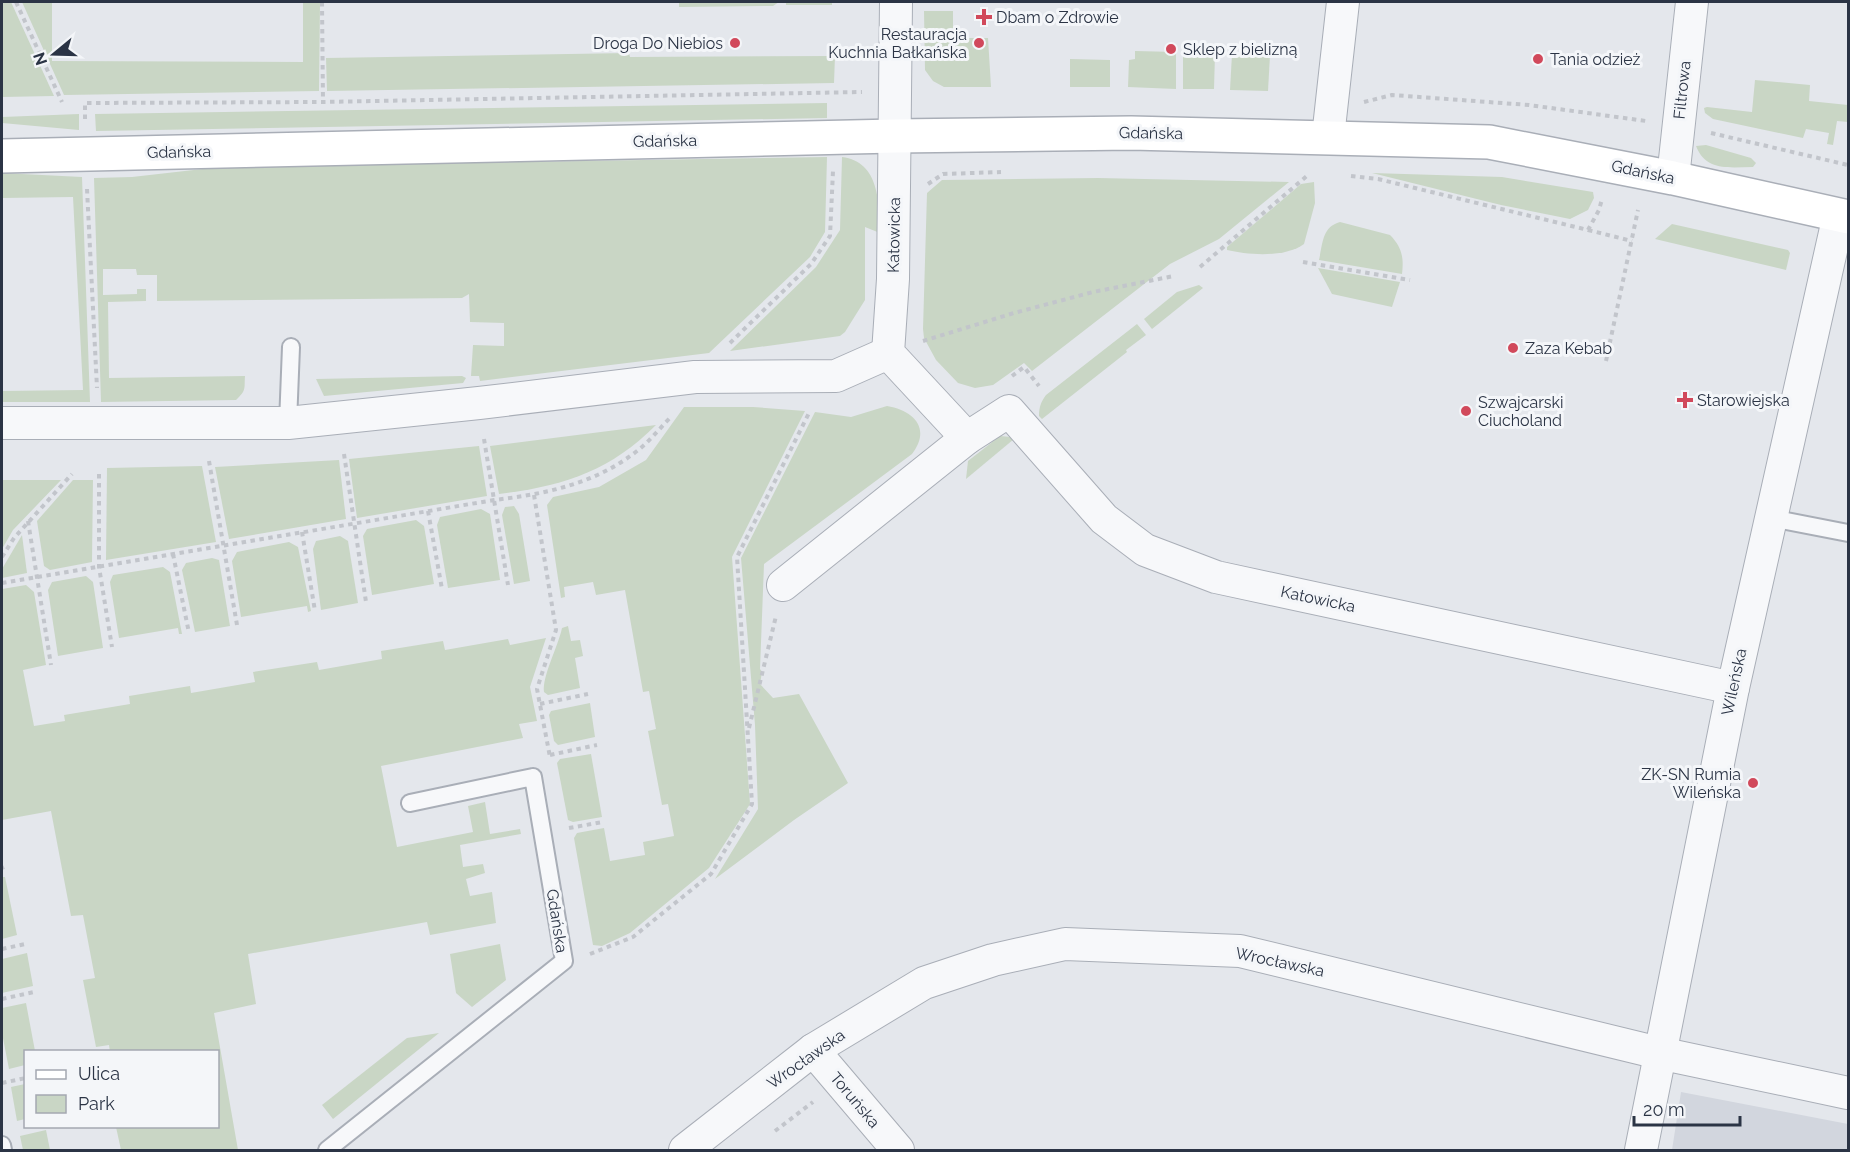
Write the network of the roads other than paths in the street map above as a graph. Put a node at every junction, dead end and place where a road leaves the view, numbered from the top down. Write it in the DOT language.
graph roads {
  1 [pos="896,2"];
  2 [pos="1343,2"];
  3 [pos="1692,2"];
  4 [pos="895,136"];
  5 [pos="1328,137"];
  6 [pos="2,156"];
  7 [pos="1673,178"];
  8 [pos="1844,216"];
  9 [pos="291,347"];
  10 [pos="902,348"];
  11 [pos="2,423"];
  12 [pos="288,423"];
  13 [pos="967,438"];
  14 [pos="1771,518"];
  15 [pos="1848,533"];
  16 [pos="783,585"];
  17 [pos="1732,688"];
  18 [pos="410,803"];
  19 [pos="813,1050"];
  20 [pos="1659,1053"];
  21 [pos="1848,1093"];
  22 [pos="2,1145"];
  23 [pos="3,1150"];
  24 [pos="327,1150"];
  25 [pos="685,1150"];
  26 [pos="898,1150"];
  27 [pos="1641,1150"];
  1 -- 4 [label="street, Katowicka"];
  2 -- 5 [label="street"];
  3 -- 7 [label="street, Filtrowa"];
  4 -- 5 [label="main road, Gdańska"];
  4 -- 6 [label="main road, Gdańska"];
  4 -- 10 [label="street, Katowicka"];
  5 -- 7 [label="main road, Gdańska"];
  7 -- 8 [label="main road, Gdańska"];
  8 -- 14 [label="street, Wileńska"];
  9 -- 12 [label="lane"];
  10 -- 12 [label="street"];
  10 -- 13 [label="street"];
  11 -- 12 [label="street"];
  13 -- 16 [label="street, Katowicka"];
  13 -- 17 [label="street, Katowicka"];
  14 -- 15 [label="lane"];
  14 -- 17 [label="street, Wileńska"];
  17 -- 20 [label="street, Wileńska"];
  18 -- 24 [label="lane, Gdańska"];
  19 -- 20 [label="street, Wrocławska"];
  19 -- 25 [label="street, Wrocławska"];
  19 -- 26 [label="street, Toruńska"];
  20 -- 21 [label="street, Wrocławska"];
  20 -- 27 [label="street, Wileńska"];
  22 -- 23 [label="lane"];
}
